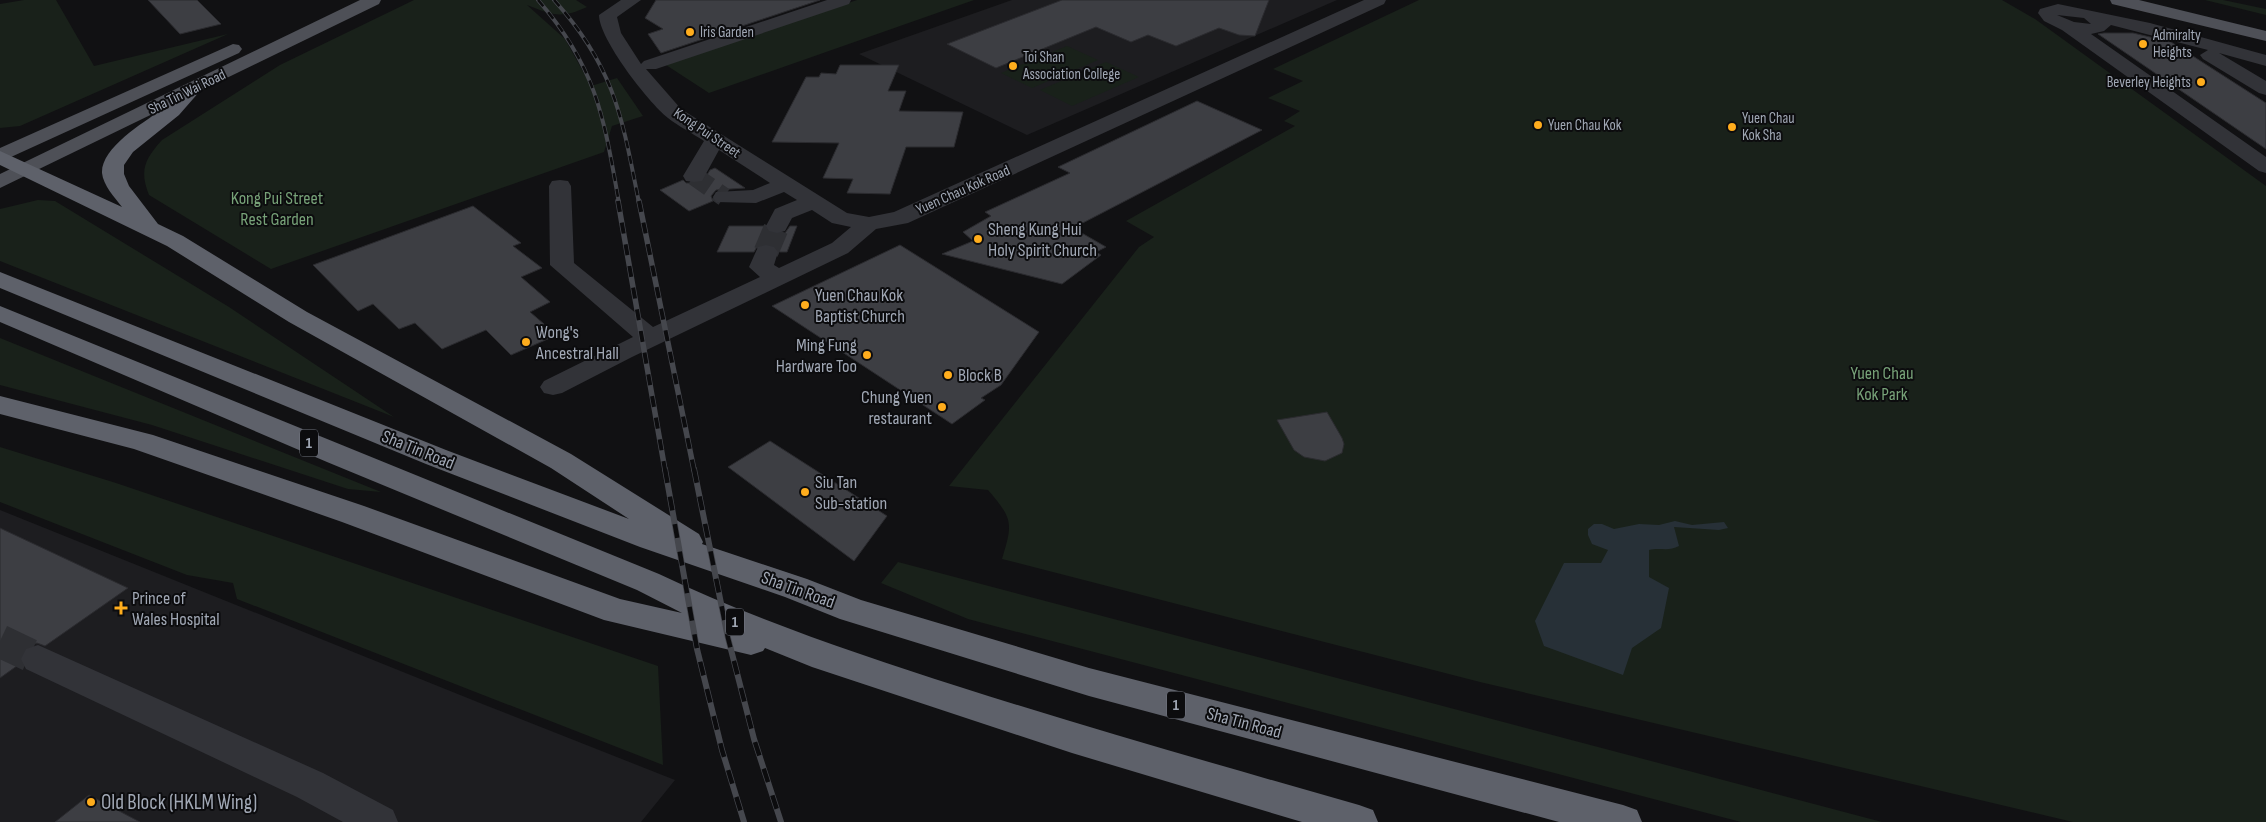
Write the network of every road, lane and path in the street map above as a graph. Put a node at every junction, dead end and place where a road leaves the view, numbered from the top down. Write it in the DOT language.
graph roads {
  1 [pos="336,0"];
  2 [pos="373,0"];
  3 [pos="633,0"];
  4 [pos="842,0"];
  5 [pos="1378,0"];
  6 [pos="2118,0"];
  7 [pos="2173,0"];
  8 [pos="2097,17"];
  9 [pos="2266,22"];
  10 [pos="2068,26"];
  11 [pos="2150,28"];
  12 [pos="2266,36"];
  13 [pos="2224,49"];
  14 [pos="2202,51"];
  15 [pos="2266,60"];
  16 [pos="650,65"];
  17 [pos="2266,89"];
  18 [pos="190,91"];
  19 [pos="715,139"];
  20 [pos="0,156"];
  21 [pos="2266,167"];
  22 [pos="0,170"];
  23 [pos="26,170"];
  24 [pos="694,176"];
  25 [pos="0,182"];
  26 [pos="786,184"];
  27 [pos="560,186"];
  28 [pos="724,196"];
  29 [pos="813,202"];
  30 [pos="869,224"];
  31 [pos="777,226"];
  32 [pos="148,227"];
  33 [pos="766,252"];
  34 [pos="779,278"];
  35 [pos="0,279"];
  36 [pos="0,313"];
  37 [pos="650,338"];
  38 [pos="553,387"];
  39 [pos="0,405"];
  40 [pos="735,568"];
  41 [pos="824,657"];
  42 [pos="38,658"];
  43 [pos="379,822"];
  44 [pos="1359,822"];
  45 [pos="1623,822"];
  1 -- 20 [label="main road, Sha Tin Wai Road"];
  2 -- 18 [label="main road, Sha Tin Wai Road"];
  3 -- 19 [label="street, Kong Pui Street"];
  4 -- 16 [label="street"];
  5 -- 30 [label="street, Yuen Chau Kok Road"];
  6 -- 12 [label="main road"];
  7 -- 9 [label="main road"];
  8 -- 10 [label="street"];
  8 -- 10 [label="street"];
  8 -- 11 [label="street"];
  10 -- 21 [label="street"];
  11 -- 13 [label="street"];
  11 -- 14 [label="street"];
  13 -- 14 [label="street"];
  13 -- 15 [label="street"];
  14 -- 17 [label="street"];
  18 -- 23 [label="main road, Sha Tin Wai Road"];
  18 -- 32 [label="highway"];
  19 -- 24 [label="street"];
  19 -- 26 [label="street, Kong Pui Street"];
  20 -- 23 [label="highway"];
  22 -- 23 [label="highway"];
  23 -- 25 [label="main road, Sha Tin Wai Road"];
  23 -- 32 [label="highway"];
  26 -- 28 [label="street"];
  26 -- 29 [label="street, Kong Pui Street"];
  27 -- 37 [label="street"];
  29 -- 30 [label="street, Kong Pui Street"];
  29 -- 31 [label="street"];
  30 -- 34 [label="street"];
  32 -- 40 [label="highway"];
  33 -- 34 [label="street"];
  34 -- 37 [label="street"];
  35 -- 40 [label="highway, Sha Tin Road / 1"];
  36 -- 41 [label="highway, Sha Tin Road / 1"];
  37 -- 38 [label="street"];
  39 -- 41 [label="highway"];
  40 -- 45 [label="highway, Sha Tin Road / 1"];
  41 -- 44 [label="highway, Sha Tin Road / 1"];
  42 -- 43 [label="street"];
}
